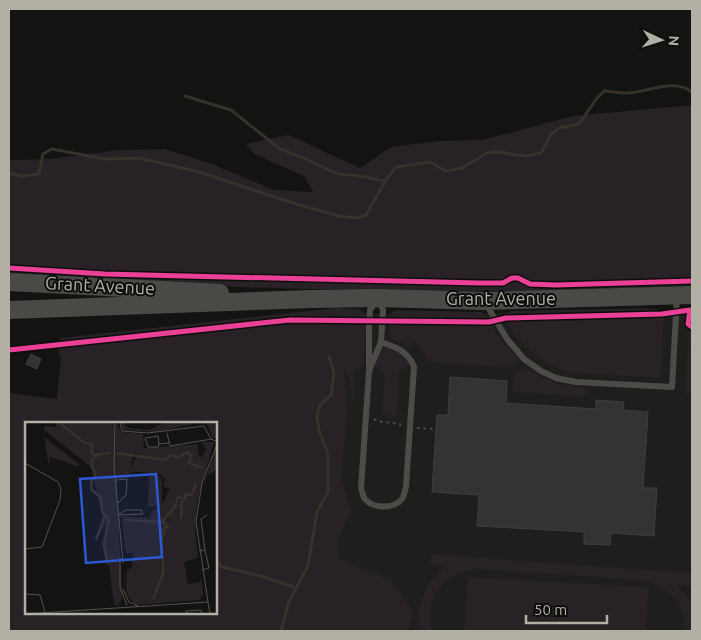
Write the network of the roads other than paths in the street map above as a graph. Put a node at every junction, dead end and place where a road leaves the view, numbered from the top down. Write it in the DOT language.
graph roads {
  1 [pos="9,282"];
  2 [pos="685,295"];
  3 [pos="378,298"];
  4 [pos="311,299"];
  5 [pos="484,301"];
  6 [pos="9,310"];
  7 [pos="381,342"];
  8 [pos="369,372"];
  1 -- 4 [label="main road, Grant Avenue"];
  2 -- 5 [label="main road, Grant Avenue"];
  2 -- 5 [label="lane"];
  3 -- 4 [label="main road, Grant Avenue"];
  3 -- 5 [label="main road, Grant Avenue"];
  3 -- 7 [label="lane"];
  3 -- 8 [label="lane"];
  4 -- 6 [label="main road, Grant Avenue"];
  7 -- 8 [label="lane"];
  7 -- 8 [label="lane"];
}
